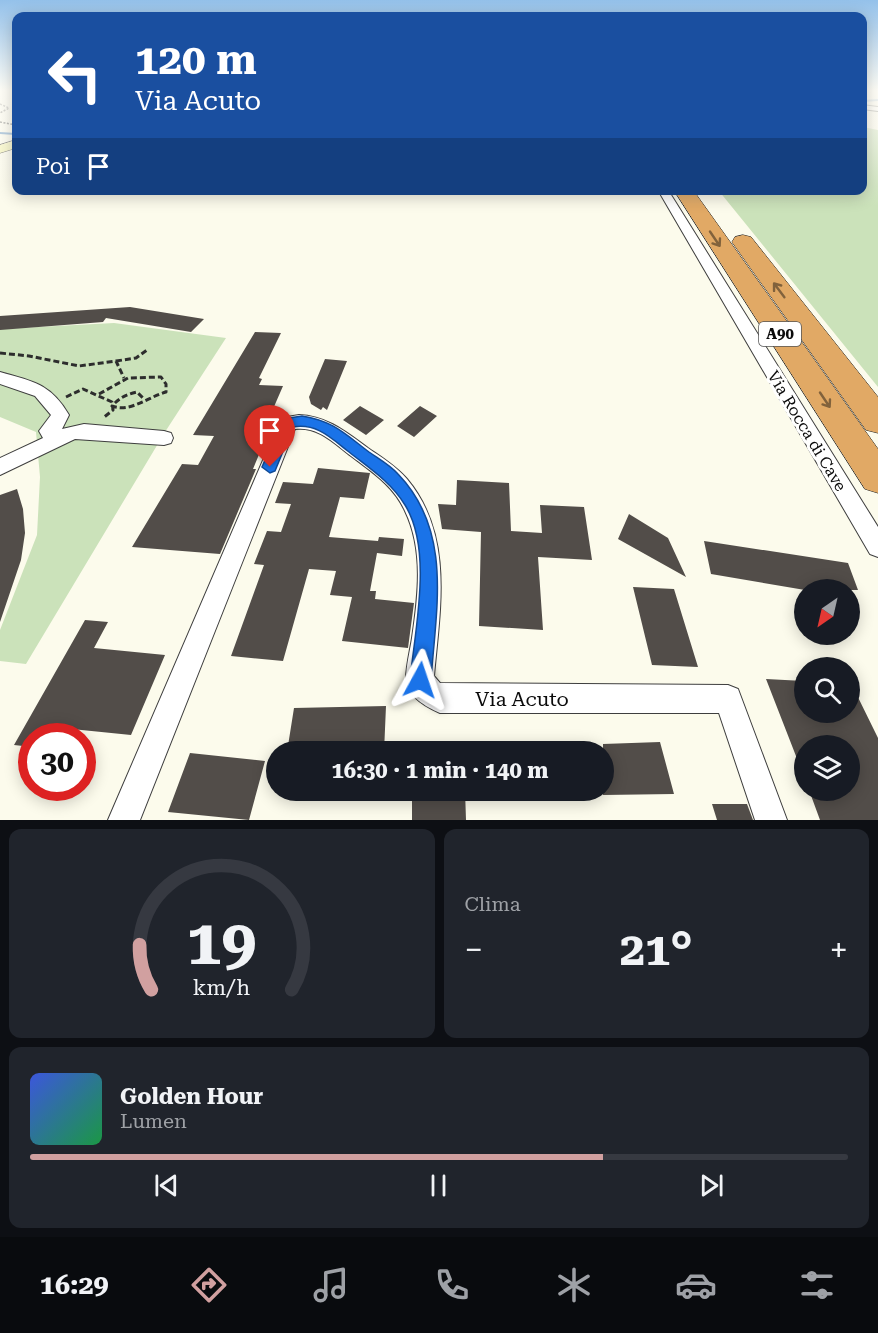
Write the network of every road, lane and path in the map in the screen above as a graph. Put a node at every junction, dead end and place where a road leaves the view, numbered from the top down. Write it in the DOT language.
graph roads {
  1 [pos="666,195"];
  2 [pos="686,195"];
  3 [pos="708,195"];
  4 [pos="147,350"];
  5 [pos="0,353"];
  6 [pos="116,361"];
  7 [pos="0,378"];
  8 [pos="124,378"];
  9 [pos="99,394"];
  10 [pos="144,399"];
  11 [pos="54,404"];
  12 [pos="112,406"];
  13 [pos="100,419"];
  14 [pos="878,421"];
  15 [pos="51,436"];
  16 [pos="164,438"];
  17 [pos="0,466"];
  18 [pos="878,478"];
  19 [pos="878,547"];
  20 [pos="124,820"];
  21 [pos="771,820"];
  1 -- 19 [label="street, Via Rocca di Cave"];
  2 -- 18 [label="highway, A90, one-way"];
  14 -- 3 [label="highway, A90, one-way"];
  4 -- 6 [label="path"];
  5 -- 6 [label="path"];
  6 -- 8 [label="path"];
  7 -- 11 [label="street"];
  8 -- 9 [label="path"];
  8 -- 10 [label="path"];
  9 -- 11 [label="path"];
  9 -- 12 [label="path"];
  10 -- 12 [label="path"];
  10 -- 12 [label="path"];
  11 -- 15 [label="street"];
  12 -- 13 [label="path"];
  16 -- 17 [label="street"];
  20 -- 21 [label="street, Via Acuto"];
}
